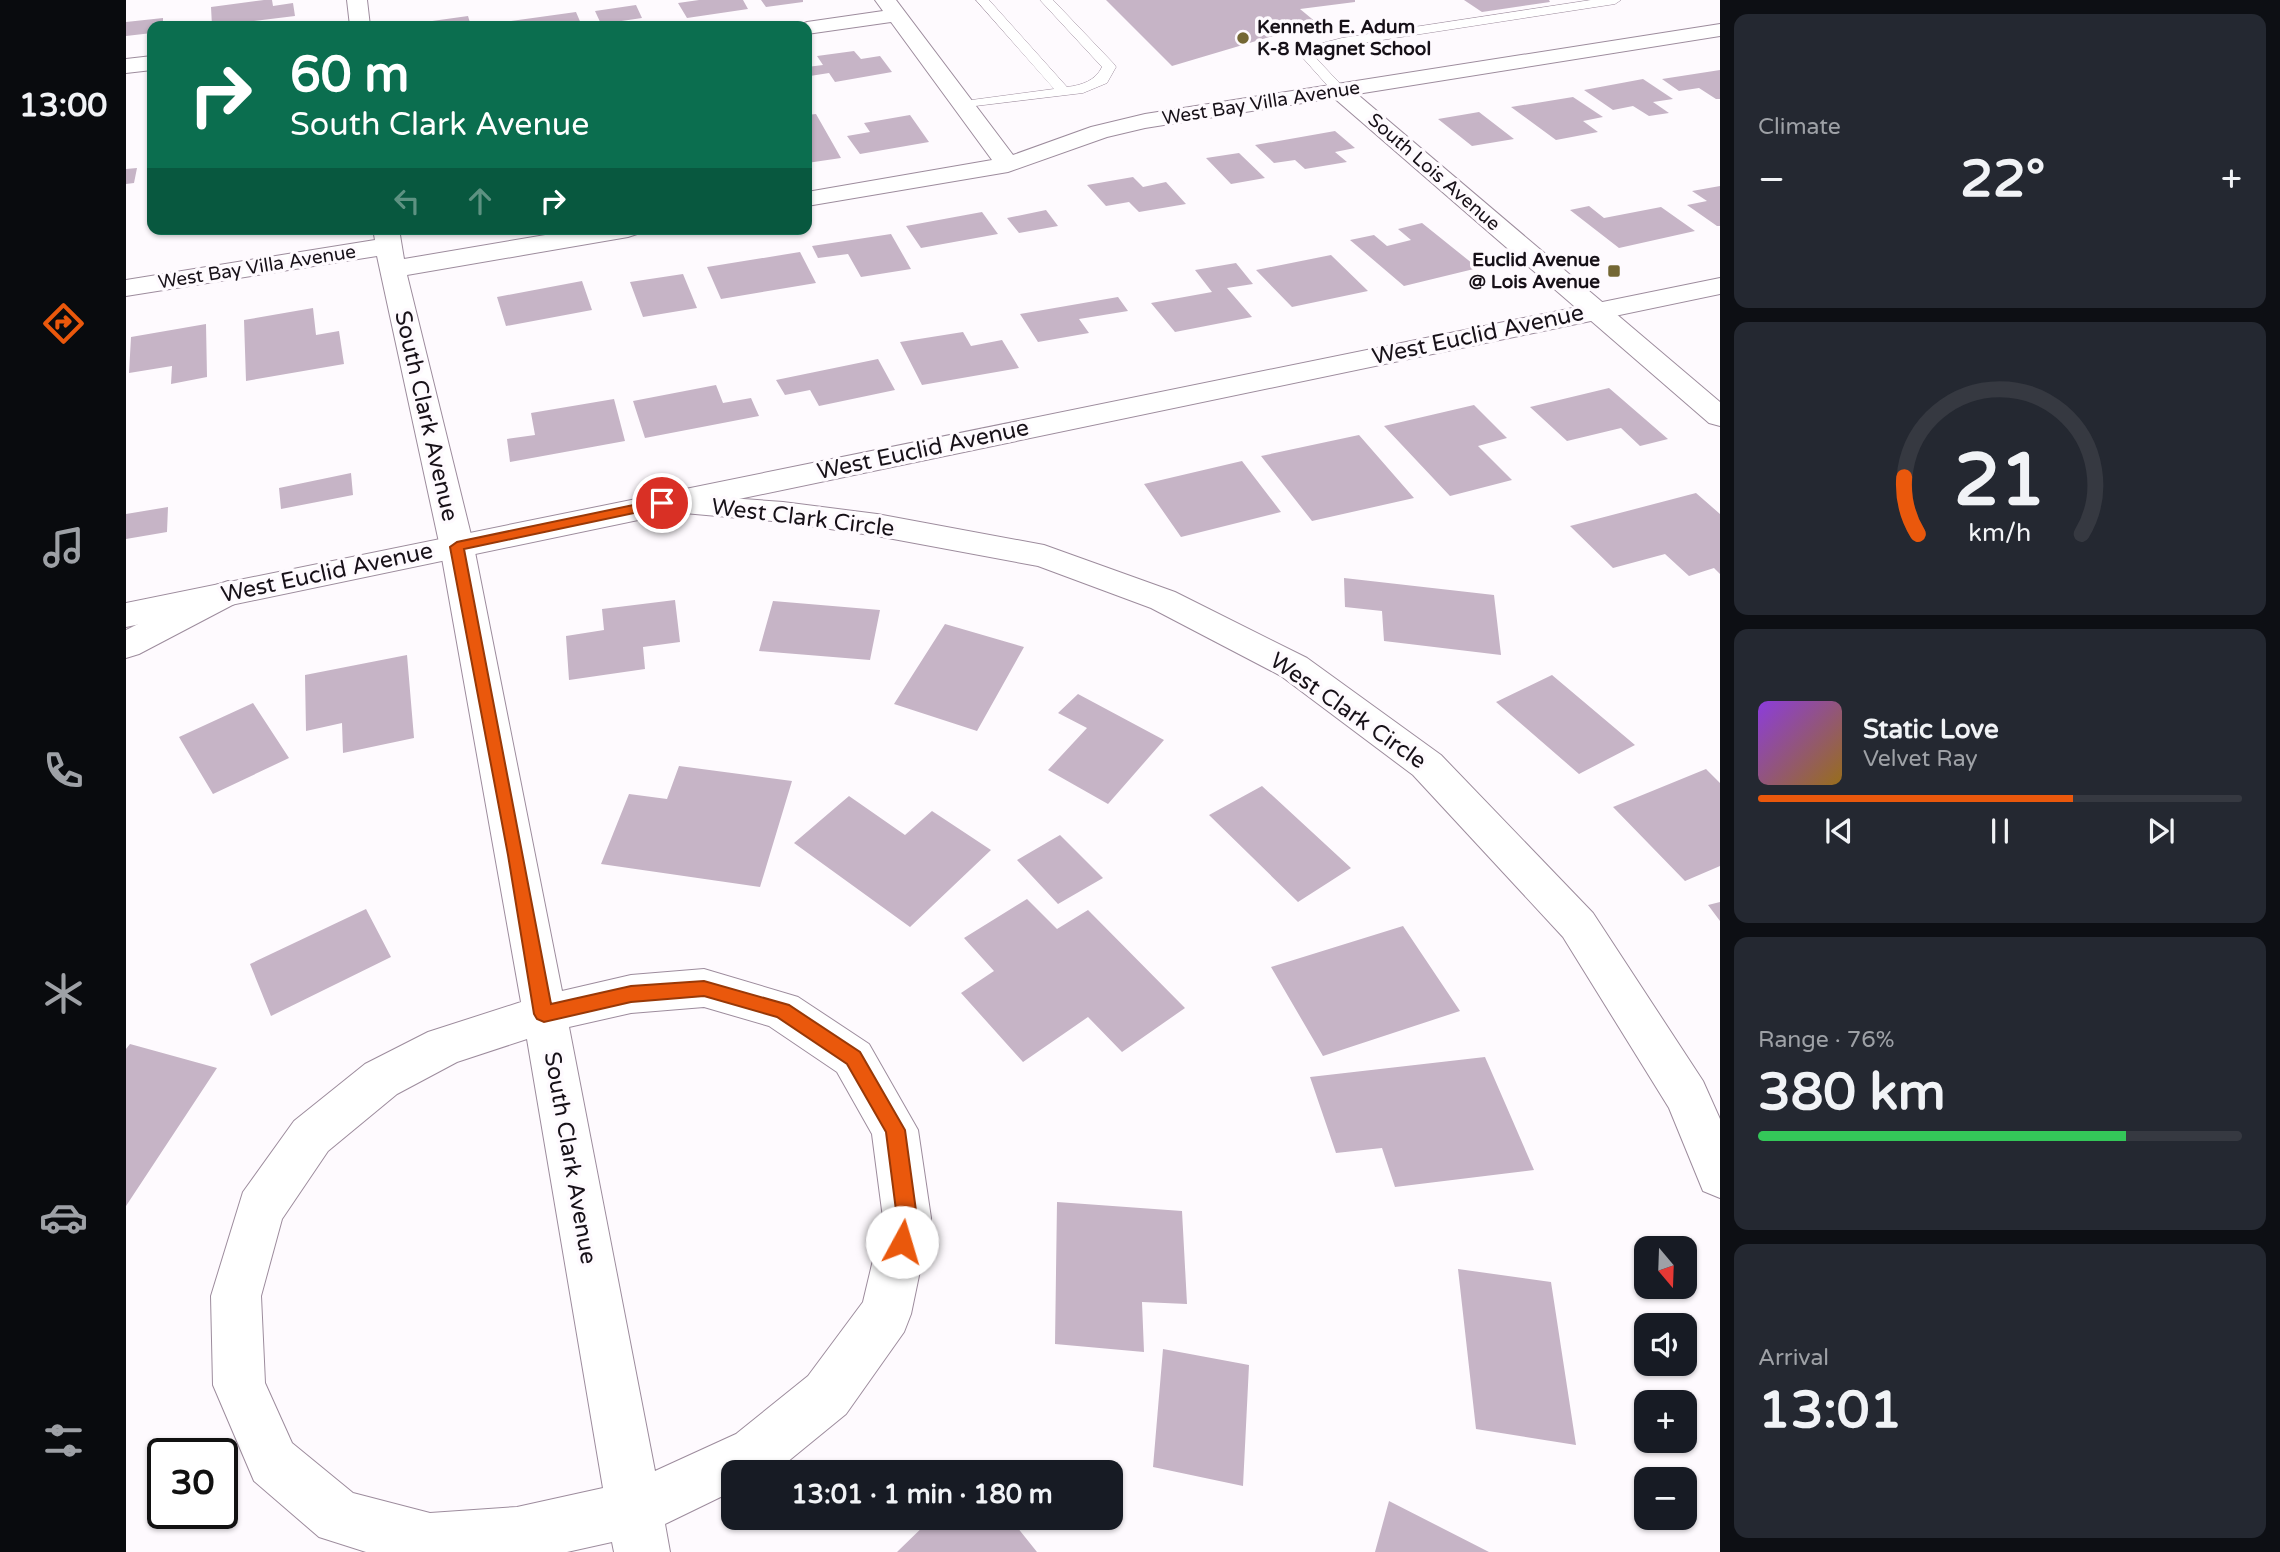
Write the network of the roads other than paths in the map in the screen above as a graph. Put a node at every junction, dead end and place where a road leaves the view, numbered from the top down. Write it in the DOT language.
graph roads {
  1 [pos="357,0"];
  2 [pos="982,0"];
  3 [pos="1046,0"];
  4 [pos="1615,0"];
  5 [pos="891,8"];
  6 [pos="359,21"];
  7 [pos="812,27"];
  8 [pos="1720,30"];
  9 [pos="147,64"];
  10 [pos="126,66"];
  11 [pos="1340,91"];
  12 [pos="1064,92"];
  13 [pos="964,105"];
  14 [pos="1009,165"];
  15 [pos="812,198"];
  16 [pos="553,235"];
  17 [pos="389,248"];
  18 [pos="1720,286"];
  19 [pos="126,288"];
  20 [pos="1596,311"];
  21 [pos="1720,417"];
  22 [pos="662,503"];
  23 [pos="457,547"];
  24 [pos="228,593"];
  25 [pos="126,615"];
  26 [pos="126,645"];
  27 [pos="544,1014"];
  28 [pos="1720,1175"];
  29 [pos="638,1530"];
  1 -- 6 [label="street"];
  2 -- 12 [label="lane"];
  3 -- 12 [label="lane"];
  4 -- 11 [label="lane"];
  5 -- 7 [label="street"];
  5 -- 13 [label="street"];
  8 -- 11 [label="street, West Bay Villa Avenue"];
  9 -- 10 [label="street"];
  11 -- 14 [label="street, West Bay Villa Avenue"];
  11 -- 20 [label="street, South Lois Avenue"];
  12 -- 13 [label="lane"];
  13 -- 14 [label="street"];
  14 -- 15 [label="street, West Bay Villa Avenue"];
  16 -- 17 [label="street, West Bay Villa Avenue"];
  17 -- 19 [label="street, West Bay Villa Avenue"];
  17 -- 23 [label="street, South Clark Avenue"];
  18 -- 20 [label="street, West Euclid Avenue"];
  20 -- 21 [label="street, South Lois Avenue"];
  20 -- 22 [label="street, West Euclid Avenue"];
  22 -- 23 [label="street, West Euclid Avenue"];
  22 -- 28 [label="street, West Clark Circle"];
  23 -- 24 [label="street, West Euclid Avenue"];
  23 -- 27 [label="street, South Clark Avenue"];
  24 -- 25 [label="street, West Euclid Avenue"];
  24 -- 26 [label="street"];
  27 -- 29 [label="street, South Clark Avenue"];
  27 -- 29 [label="street"];
  27 -- 29 [label="street"];
}
